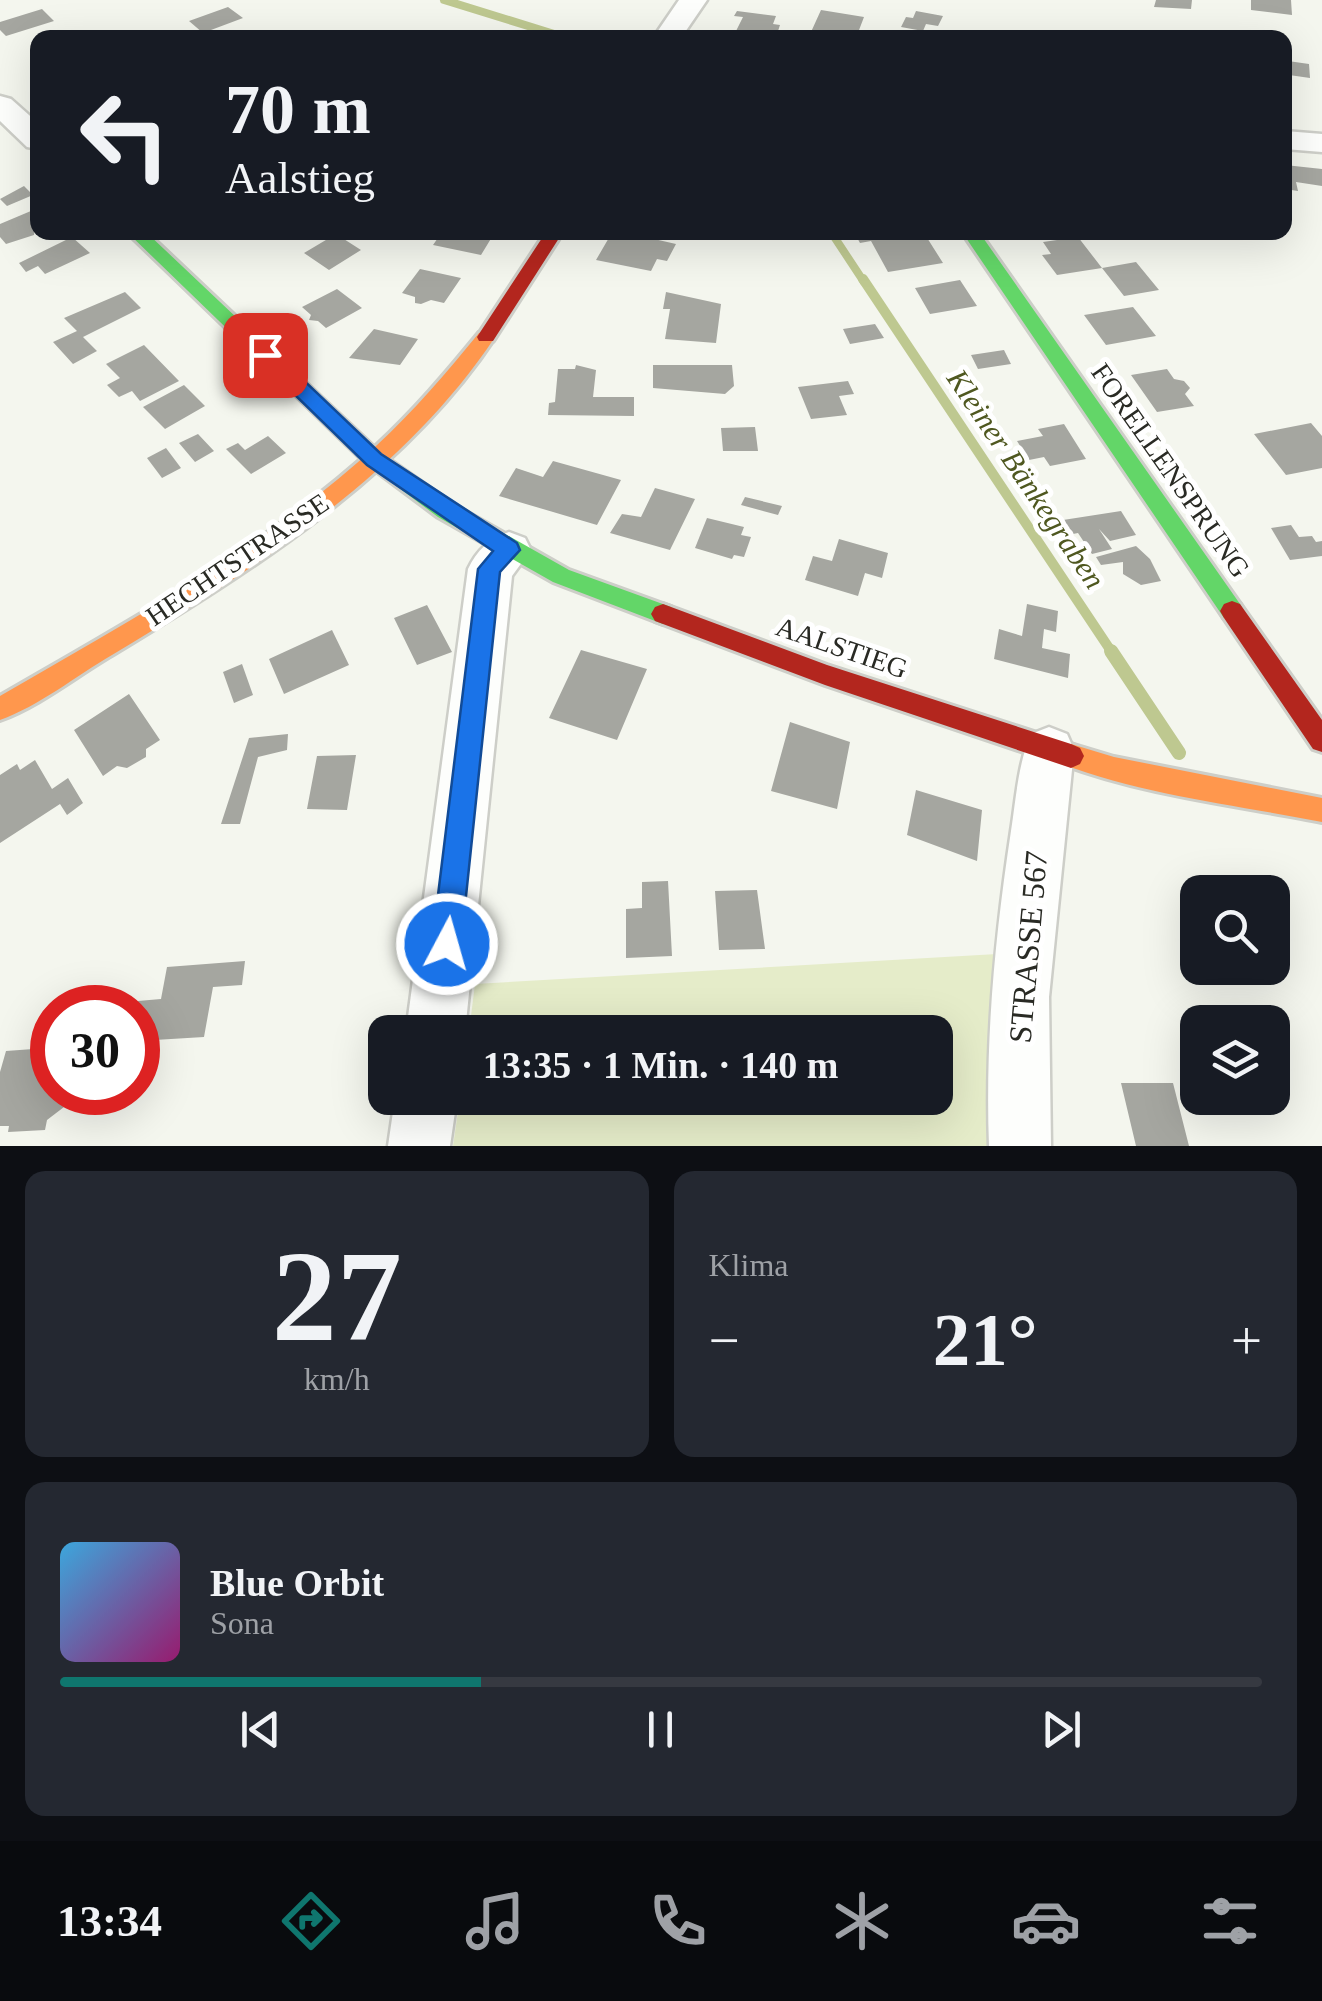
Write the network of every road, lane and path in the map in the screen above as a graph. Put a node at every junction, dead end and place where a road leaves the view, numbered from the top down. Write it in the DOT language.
graph roads {
  1 [pos="693,0"];
  2 [pos="672,30"];
  3 [pos="0,105"];
  4 [pos="30,133"];
  5 [pos="1292,141"];
  6 [pos="1322,143"];
  7 [pos="143,240"];
  8 [pos="550,240"];
  9 [pos="976,240"];
  10 [pos="374,459"];
  11 [pos="509,550"];
  12 [pos="0,710"];
  13 [pos="1322,741"];
  14 [pos="1050,750"];
  15 [pos="1322,810"];
  16 [pos="436,1015"];
  17 [pos="424,1115"];
  18 [pos="419,1146"];
  19 [pos="1020,1146"];
  1 -- 2 [label="street"];
  3 -- 4 [label="street"];
  5 -- 6 [label="street"];
  7 -- 10 [label="street, AALSTIEG"];
  8 -- 10 [label="street, HECHTSTRASSE"];
  9 -- 13 [label="street, FORELLENSPRUNG"];
  10 -- 11 [label="street, AALSTIEG"];
  10 -- 12 [label="street, HECHTSTRASSE"];
  11 -- 14 [label="street, AALSTIEG"];
  11 -- 16 [label="street"];
  14 -- 15 [label="street, AALSTIEG"];
  14 -- 19 [label="street, STRASSE 567"];
  17 -- 18 [label="street"];
}
